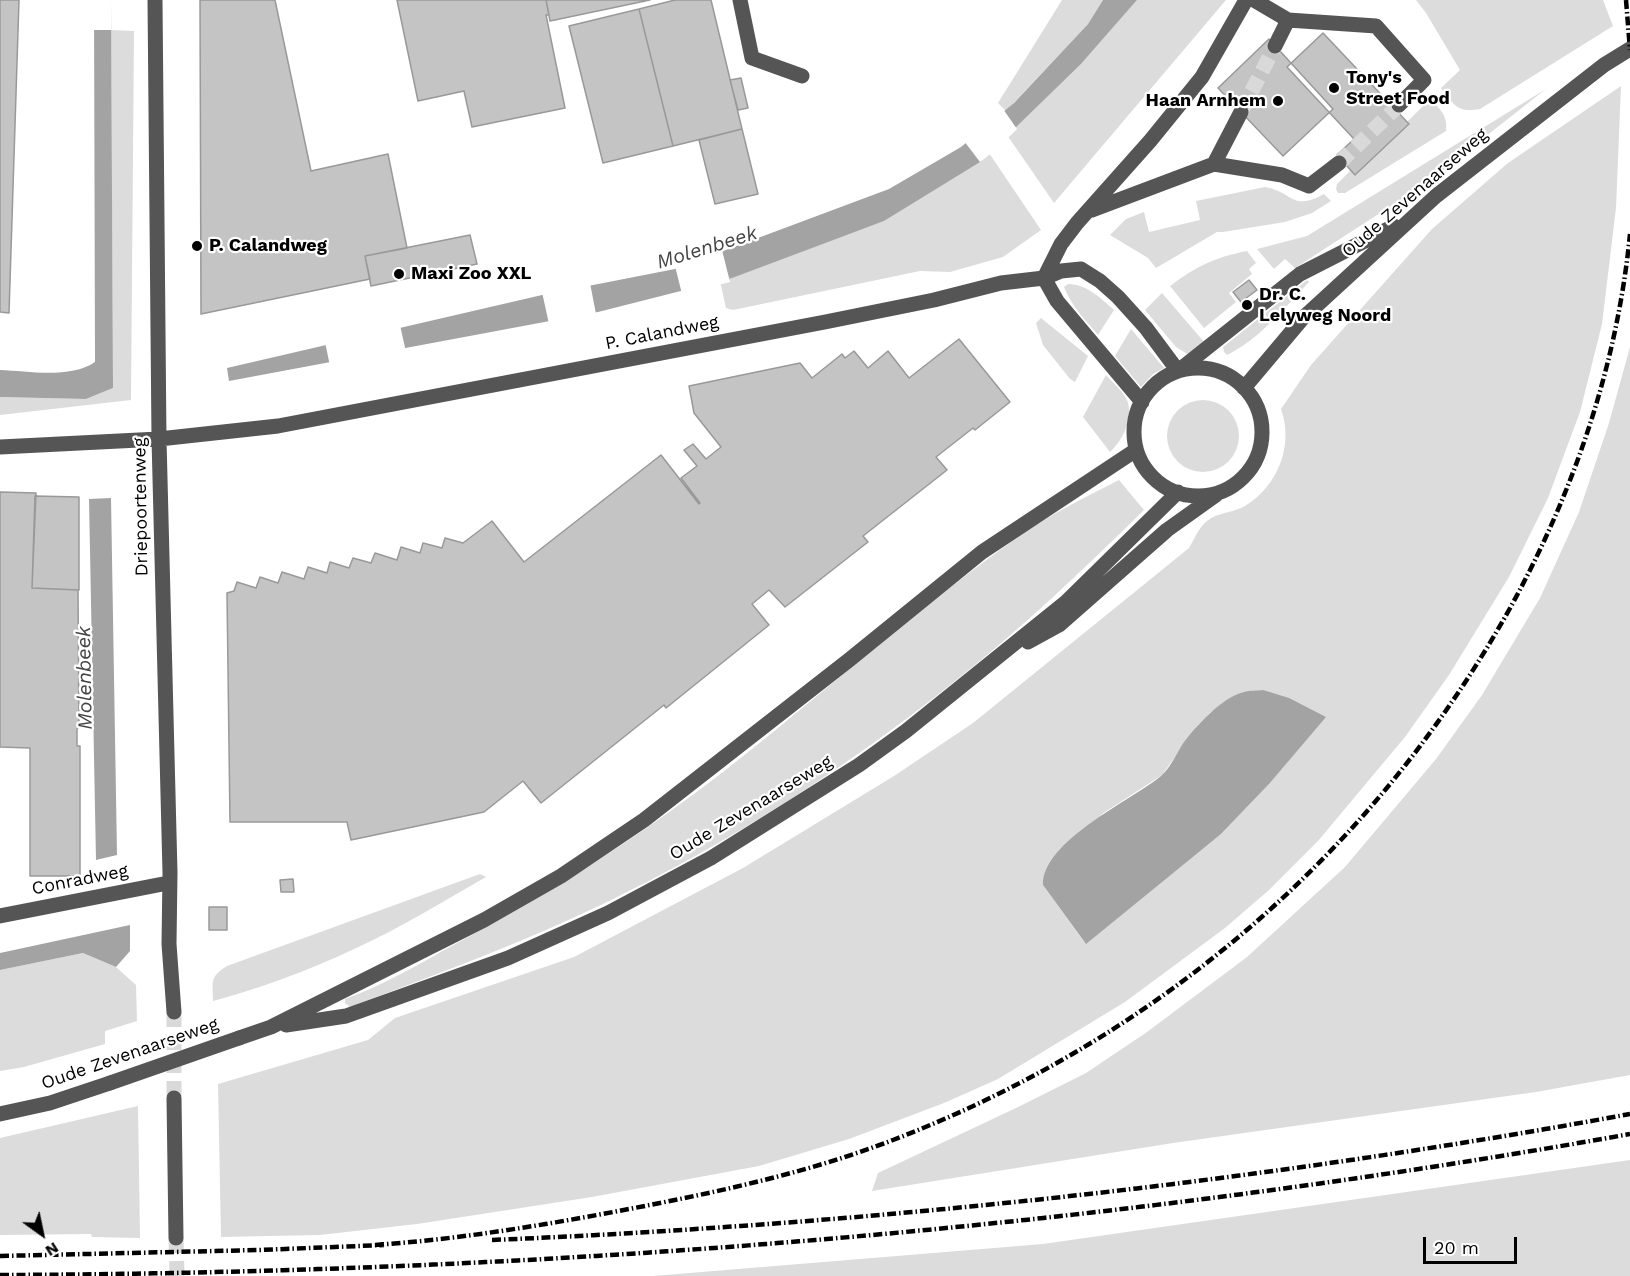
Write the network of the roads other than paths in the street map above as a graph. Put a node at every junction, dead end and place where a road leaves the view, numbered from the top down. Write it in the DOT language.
graph roads {
  1 [pos="155,0"];
  2 [pos="740,0"];
  3 [pos="1246,0"];
  4 [pos="1254,0"];
  5 [pos="1288,20"];
  6 [pos="1275,46"];
  7 [pos="1630,49"];
  8 [pos="802,76"];
  9 [pos="1399,105"];
  10 [pos="1241,112"];
  11 [pos="1339,163"];
  12 [pos="1214,164"];
  13 [pos="1089,211"];
  14 [pos="1412,218"];
  15 [pos="1044,278"];
  16 [pos="1178,371"];
  17 [pos="1244,388"];
  18 [pos="1142,402"];
  19 [pos="159,439"];
  20 [pos="0,447"];
  21 [pos="1136,450"];
  22 [pos="1221,491"];
  23 [pos="1178,492"];
  24 [pos="995,660"];
  25 [pos="168,883"];
  26 [pos="0,916"];
  27 [pos="174,1012"];
  28 [pos="271,1027"];
  29 [pos="174,1098"];
  30 [pos="0,1114"];
  31 [pos="176,1238"];
  1 -- 19 [label="street, Driepoortenweg"];
  2 -- 8 [label="street"];
  3 -- 13 [label="street"];
  4 -- 5 [label="street"];
  5 -- 6 [label="street"];
  5 -- 9 [label="street"];
  7 -- 14 [label="street, Oude Zevenaarseweg"];
  10 -- 12 [label="street"];
  11 -- 12 [label="street"];
  12 -- 13 [label="street"];
  13 -- 15 [label="street"];
  14 -- 16 [label="street"];
  14 -- 17 [label="street, Oude Zevenaarseweg"];
  15 -- 16 [label="street, P. Calandweg"];
  15 -- 18 [label="street"];
  15 -- 19 [label="street, P. Calandweg"];
  16 -- 17 [label="street"];
  16 -- 18 [label="street"];
  17 -- 22 [label="street"];
  18 -- 21 [label="street"];
  19 -- 20 [label="street, P. Calandweg"];
  19 -- 25 [label="street, Driepoortenweg"];
  21 -- 23 [label="street"];
  21 -- 28 [label="street, Oude Zevenaarseweg"];
  22 -- 23 [label="street"];
  22 -- 24 [label="street"];
  23 -- 24 [label="street, Oude Zevenaarseweg"];
  24 -- 28 [label="street, Oude Zevenaarseweg"];
  25 -- 26 [label="street, Conradweg"];
  25 -- 27 [label="street, Driepoortenweg"];
  28 -- 30 [label="street, Oude Zevenaarseweg, bridge"];
  29 -- 31 [label="street"];
}
